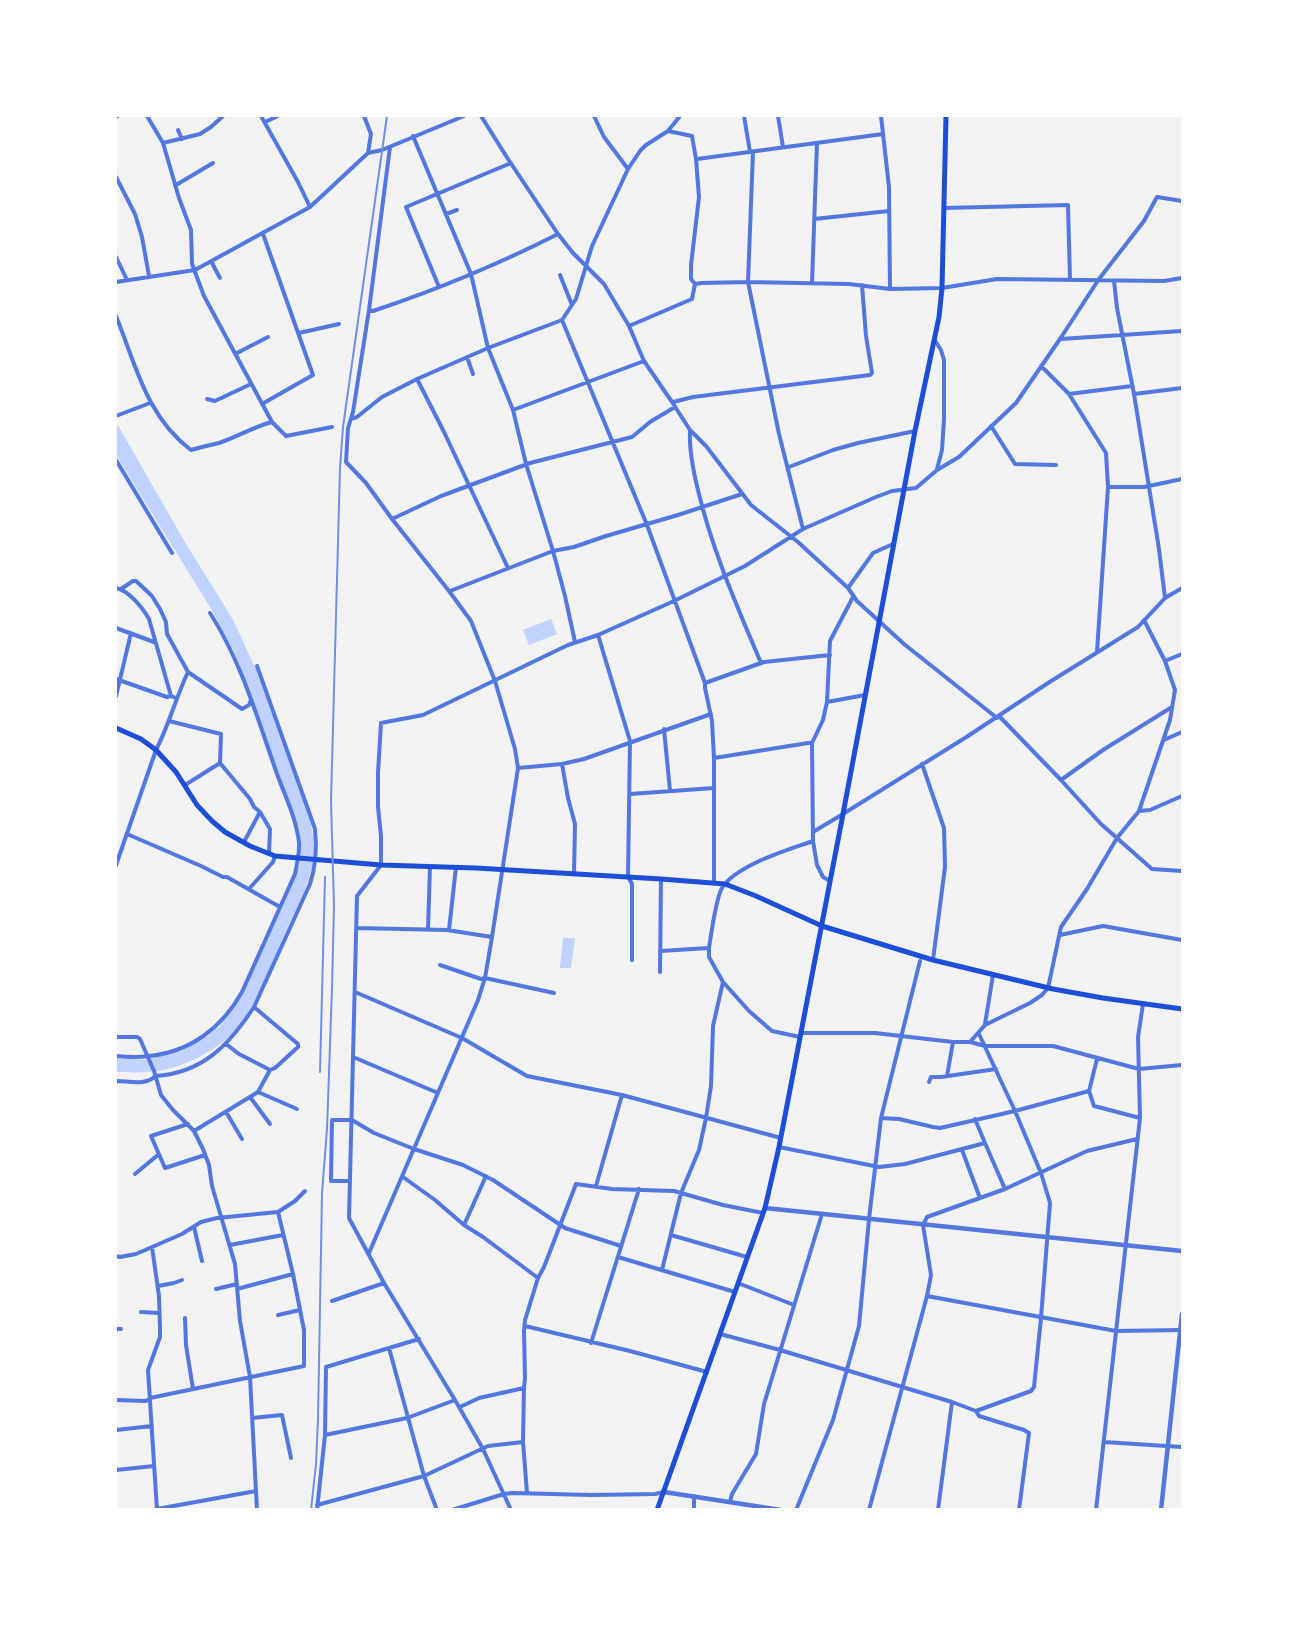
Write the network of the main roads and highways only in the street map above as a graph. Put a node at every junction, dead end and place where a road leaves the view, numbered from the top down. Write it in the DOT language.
graph roads {
  1 [pos="946,116"];
  2 [pos="116,728"];
  3 [pos="822,926"];
  4 [pos="1182,1009"];
  5 [pos="657,1509"];
  1 -- 3 [label="main road"];
  2 -- 3 [label="main road"];
  3 -- 4 [label="main road"];
  3 -- 5 [label="main road"];
}
